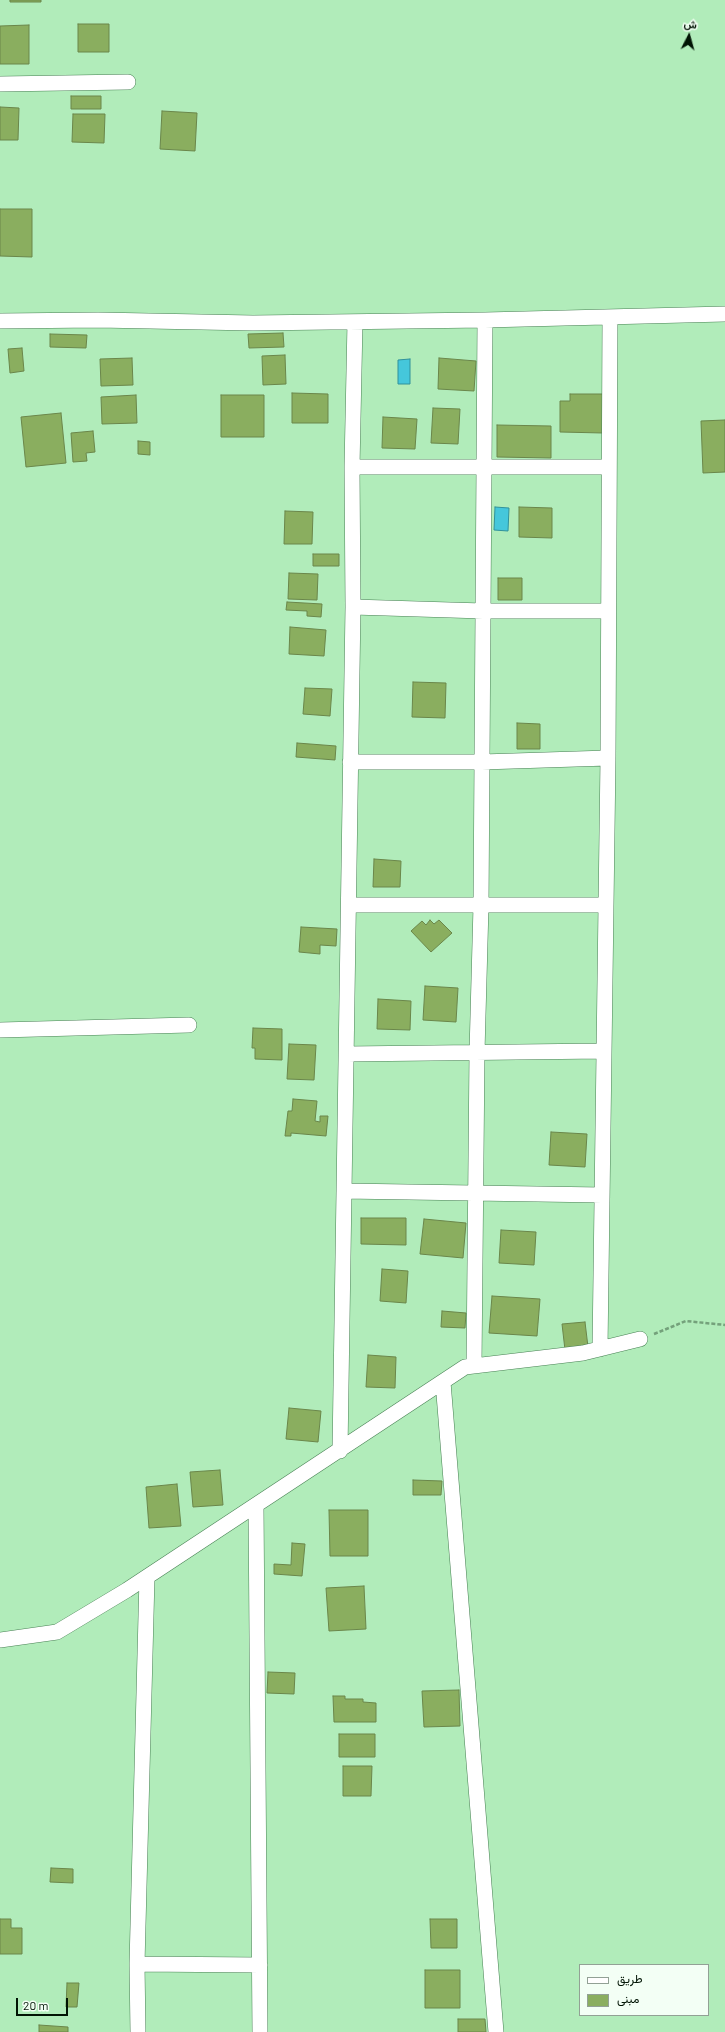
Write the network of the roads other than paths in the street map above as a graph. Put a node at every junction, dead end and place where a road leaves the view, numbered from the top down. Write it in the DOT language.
graph roads {
  1 [pos="128,82"];
  2 [pos="0,84"];
  3 [pos="725,314"];
  4 [pos="610,318"];
  5 [pos="485,320"];
  6 [pos="0,321"];
  7 [pos="355,322"];
  8 [pos="352,467"];
  9 [pos="484,467"];
  10 [pos="609,467"];
  11 [pos="353,607"];
  12 [pos="483,611"];
  13 [pos="607,612"];
  14 [pos="608,758"];
  15 [pos="350,762"];
  16 [pos="482,762"];
  17 [pos="349,905"];
  18 [pos="604,905"];
  19 [pos="481,906"];
  20 [pos="189,1025"];
  21 [pos="0,1030"];
  22 [pos="603,1051"];
  23 [pos="477,1052"];
  24 [pos="347,1054"];
  25 [pos="344,1191"];
  26 [pos="475,1194"];
  27 [pos="602,1195"];
  28 [pos="640,1339"];
  29 [pos="600,1349"];
  30 [pos="474,1366"];
  31 [pos="443,1382"];
  32 [pos="340,1451"];
  33 [pos="256,1505"];
  34 [pos="147,1577"];
  35 [pos="0,1640"];
  36 [pos="137,1964"];
  37 [pos="260,1965"];
  38 [pos="138,2032"];
  39 [pos="260,2032"];
  40 [pos="496,2032"];
  1 -- 2 [label="street"];
  3 -- 4 [label="street"];
  4 -- 5 [label="street"];
  4 -- 10 [label="street"];
  5 -- 7 [label="street"];
  5 -- 9 [label="street"];
  6 -- 7 [label="street"];
  7 -- 8 [label="street"];
  8 -- 9 [label="street"];
  8 -- 11 [label="street"];
  9 -- 10 [label="street"];
  9 -- 12 [label="street"];
  10 -- 13 [label="street"];
  11 -- 12 [label="street"];
  11 -- 15 [label="street"];
  12 -- 13 [label="street"];
  12 -- 16 [label="street"];
  13 -- 14 [label="street"];
  14 -- 16 [label="street"];
  14 -- 18 [label="street"];
  15 -- 16 [label="street"];
  15 -- 17 [label="street"];
  16 -- 19 [label="street"];
  17 -- 19 [label="street"];
  17 -- 24 [label="street"];
  18 -- 19 [label="street"];
  18 -- 22 [label="street"];
  19 -- 23 [label="street"];
  20 -- 21 [label="street"];
  22 -- 23 [label="street"];
  22 -- 27 [label="street"];
  23 -- 24 [label="street"];
  23 -- 26 [label="street"];
  24 -- 25 [label="street"];
  25 -- 26 [label="street"];
  25 -- 32 [label="street"];
  26 -- 27 [label="street"];
  26 -- 30 [label="street"];
  27 -- 29 [label="street"];
  28 -- 29 [label="street"];
  29 -- 30 [label="street"];
  30 -- 31 [label="street"];
  31 -- 32 [label="street"];
  31 -- 40 [label="street"];
  32 -- 33 [label="street"];
  33 -- 34 [label="street"];
  33 -- 37 [label="street"];
  34 -- 35 [label="street"];
  34 -- 36 [label="street"];
  36 -- 37 [label="street"];
  36 -- 38 [label="street"];
  37 -- 39 [label="street"];
}
